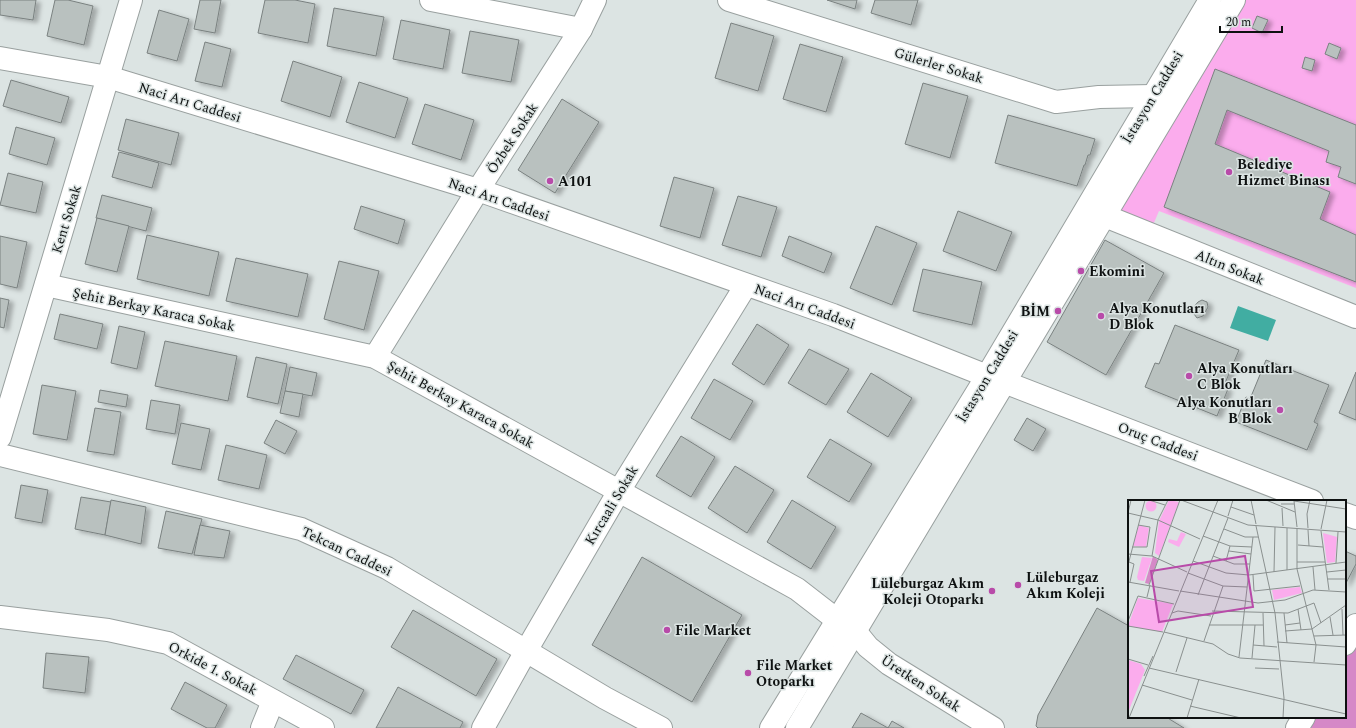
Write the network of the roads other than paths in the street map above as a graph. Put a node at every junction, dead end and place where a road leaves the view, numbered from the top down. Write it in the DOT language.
graph roads {
  1 [pos="132,0"];
  2 [pos="431,0"];
  3 [pos="595,0"];
  4 [pos="729,0"];
  5 [pos="1210,0"];
  6 [pos="1234,0"];
  7 [pos="582,29"];
  8 [pos="0,58"];
  9 [pos="108,77"];
  10 [pos="1153,96"];
  11 [pos="478,190"];
  12 [pos="1105,216"];
  13 [pos="46,285"];
  14 [pos="746,285"];
  15 [pos="1356,317"];
  16 [pos="375,357"];
  17 [pos="995,379"];
  18 [pos="0,438"];
  19 [pos="0,455"];
  20 [pos="619,491"];
  21 [pos="1309,500"];
  22 [pos="1346,514"];
  23 [pos="1356,518"];
  24 [pos="0,617"];
  25 [pos="1356,625"];
  26 [pos="846,626"];
  27 [pos="1346,642"];
  28 [pos="526,651"];
  29 [pos="273,701"];
  30 [pos="1303,718"];
  31 [pos="262,728"];
  32 [pos="323,728"];
  33 [pos="483,728"];
  34 [pos="661,728"];
  35 [pos="771,728"];
  36 [pos="797,728"];
  37 [pos="992,728"];
  38 [pos="1297,728"];
  1 -- 9 [label="street, Kent Sokak"];
  2 -- 7 [label="street"];
  3 -- 7 [label="street, Özbek Sokak"];
  4 -- 10 [label="street, Gülerler Sokak"];
  5 -- 10 [label="street, İstasyon Caddesi"];
  6 -- 12 [label="street, İstasyon Caddesi"];
  7 -- 11 [label="street, Özbek Sokak"];
  8 -- 9 [label="street, Naci Arı Caddesi"];
  9 -- 11 [label="street, Naci Arı Caddesi"];
  9 -- 13 [label="street, Kent Sokak"];
  10 -- 17 [label="street, İstasyon Caddesi"];
  11 -- 14 [label="street, Naci Arı Caddesi"];
  11 -- 16 [label="street, Özbek Sokak"];
  12 -- 15 [label="street, Altın Sokak"];
  12 -- 17 [label="street, İstasyon Caddesi"];
  13 -- 16 [label="street, Şehit Berkay Karaca Sokak"];
  13 -- 18 [label="street, Kent Sokak"];
  14 -- 17 [label="street, Naci Arı Caddesi"];
  14 -- 20 [label="street, Kırcaali Sokak"];
  16 -- 20 [label="street, Şehit Berkay Karaca Sokak"];
  17 -- 21 [label="street, Oruç Caddesi"];
  17 -- 26 [label="street, İstasyon Caddesi"];
  19 -- 28 [label="street, Tekcan Caddesi"];
  20 -- 26 [label="street, Şehit Berkay Karaca Sokak"];
  20 -- 28 [label="street, Kırcaali Sokak"];
  22 -- 23 [label="street"];
  24 -- 29 [label="street, Orkide 1. Sokak"];
  25 -- 27 [label="street"];
  26 -- 35 [label="street, İstasyon Caddesi"];
  26 -- 36 [label="street, İstasyon Caddesi"];
  26 -- 37 [label="street, Üretken Sokak"];
  28 -- 33 [label="street, Kırcaali Sokak"];
  28 -- 34 [label="street, Tekcan Caddesi"];
  29 -- 31 [label="street"];
  29 -- 32 [label="street, Orkide 1. Sokak"];
  30 -- 38 [label="street"];
}
